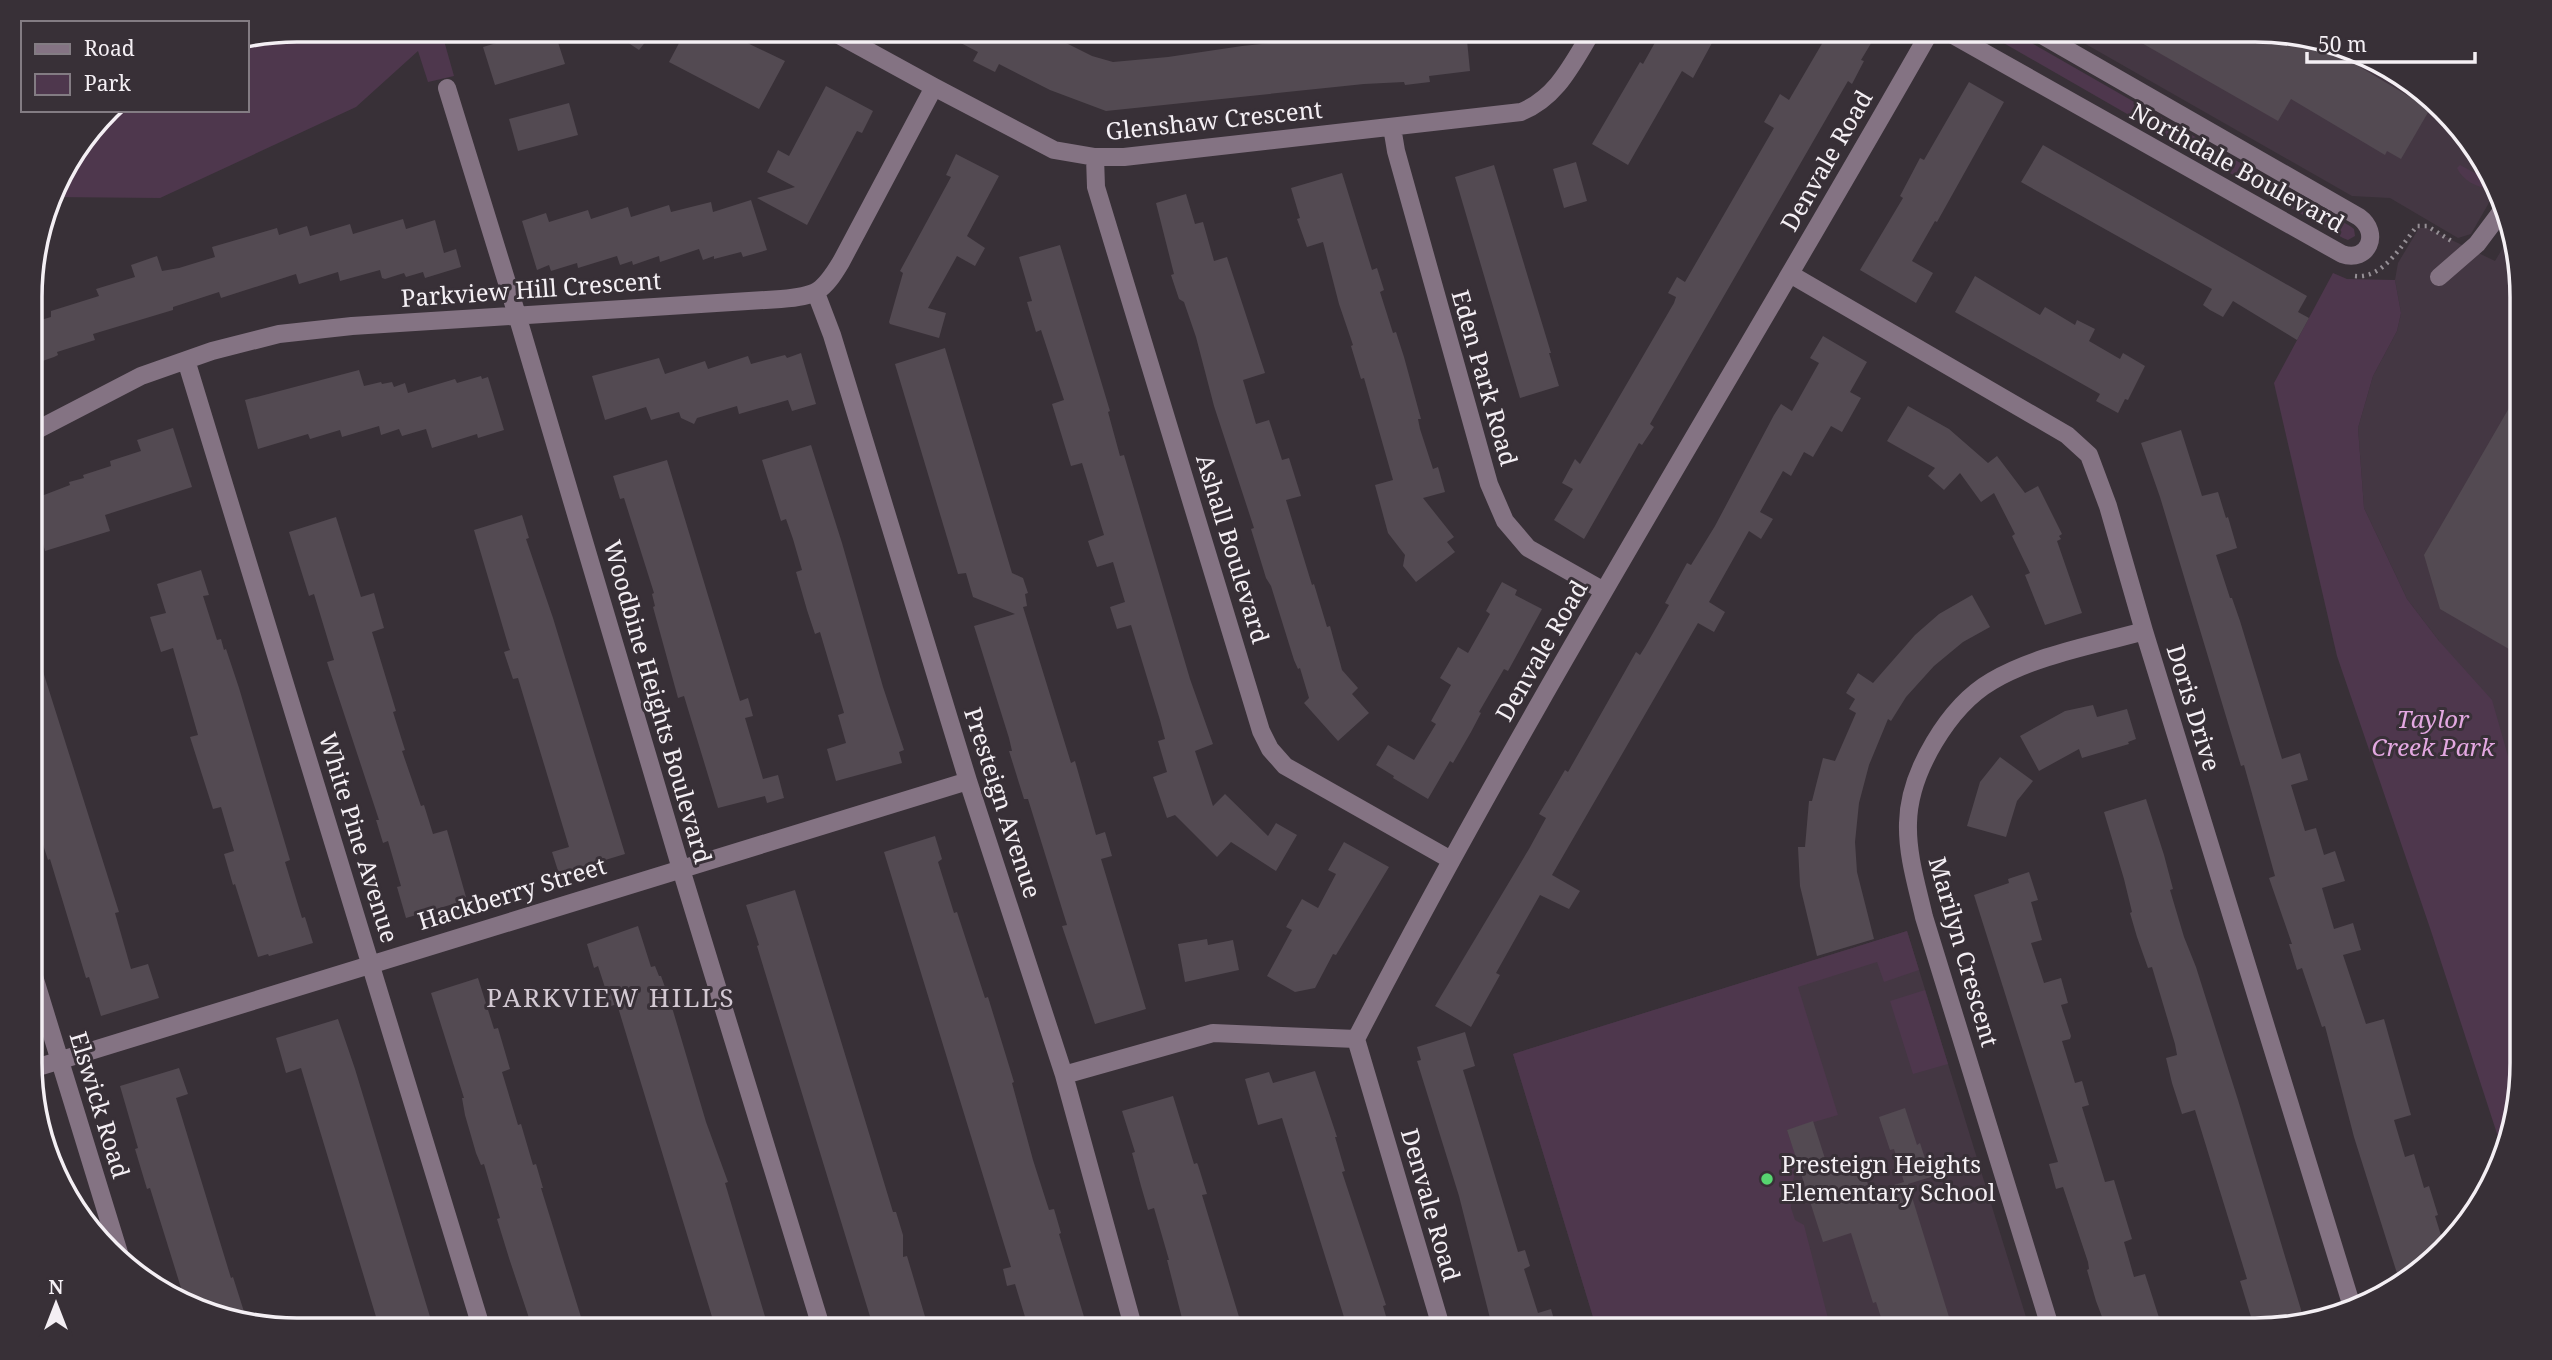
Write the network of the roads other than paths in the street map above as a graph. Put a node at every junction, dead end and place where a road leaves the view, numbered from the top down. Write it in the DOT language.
graph roads {
  1 [pos="852,42"];
  2 [pos="1586,42"];
  3 [pos="1924,42"];
  4 [pos="1965,42"];
  5 [pos="2054,42"];
  6 [pos="934,87"];
  7 [pos="447,88"];
  8 [pos="1392,127"];
  9 [pos="1095,157"];
  10 [pos="2497,217"];
  11 [pos="1790,274"];
  12 [pos="2439,277"];
  13 [pos="816,293"];
  14 [pos="517,315"];
  15 [pos="186,360"];
  16 [pos="42,427"];
  17 [pos="1604,591"];
  18 [pos="2144,631"];
  19 [pos="968,781"];
  20 [pos="1451,860"];
  21 [pos="681,869"];
  22 [pos="371,963"];
  23 [pos="42,1004"];
  24 [pos="1356,1038"];
  25 [pos="59,1061"];
  26 [pos="42,1066"];
  27 [pos="1064,1075"];
  28 [pos="115,1241"];
  29 [pos="2350,1300"];
  30 [pos="478,1318"];
  31 [pos="818,1318"];
  32 [pos="1131,1318"];
  33 [pos="1438,1318"];
  34 [pos="2047,1318"];
  1 -- 6 [label="street, Glenshaw Crescent"];
  2 -- 8 [label="street, Glenshaw Crescent"];
  3 -- 11 [label="street, Denvale Road"];
  4 -- 5 [label="street, Northdale Boulevard"];
  6 -- 9 [label="street, Glenshaw Crescent"];
  6 -- 13 [label="street"];
  7 -- 14 [label="street, Woodbine Heights Boulevard"];
  8 -- 9 [label="street, Glenshaw Crescent"];
  8 -- 17 [label="street, Eden Park Road"];
  9 -- 20 [label="street, Ashall Boulevard"];
  10 -- 12 [label="street"];
  11 -- 17 [label="street, Denvale Road"];
  11 -- 18 [label="street, Doris Drive"];
  13 -- 14 [label="street, Parkview Hill Crescent"];
  13 -- 19 [label="street, Presteign Avenue"];
  14 -- 15 [label="street, Parkview Hill Crescent"];
  14 -- 21 [label="street, Woodbine Heights Boulevard"];
  15 -- 16 [label="street, Parkview Hill Crescent"];
  15 -- 22 [label="street, White Pine Avenue"];
  17 -- 20 [label="street, Denvale Road"];
  18 -- 29 [label="street, Doris Drive"];
  18 -- 34 [label="street, Marilyn Crescent"];
  19 -- 21 [label="street, Hackberry Street"];
  19 -- 27 [label="street, Presteign Avenue"];
  20 -- 24 [label="street, Denvale Road"];
  21 -- 22 [label="street, Hackberry Street"];
  21 -- 31 [label="street, Woodbine Heights Boulevard"];
  22 -- 25 [label="street, Hackberry Street"];
  22 -- 30 [label="street, White Pine Avenue"];
  23 -- 25 [label="street, Elswick Road"];
  24 -- 27 [label="street"];
  24 -- 33 [label="street, Denvale Road"];
  25 -- 26 [label="street, Hackberry Street"];
  25 -- 28 [label="street, Elswick Road"];
  27 -- 32 [label="street, Presteign Avenue"];
}
